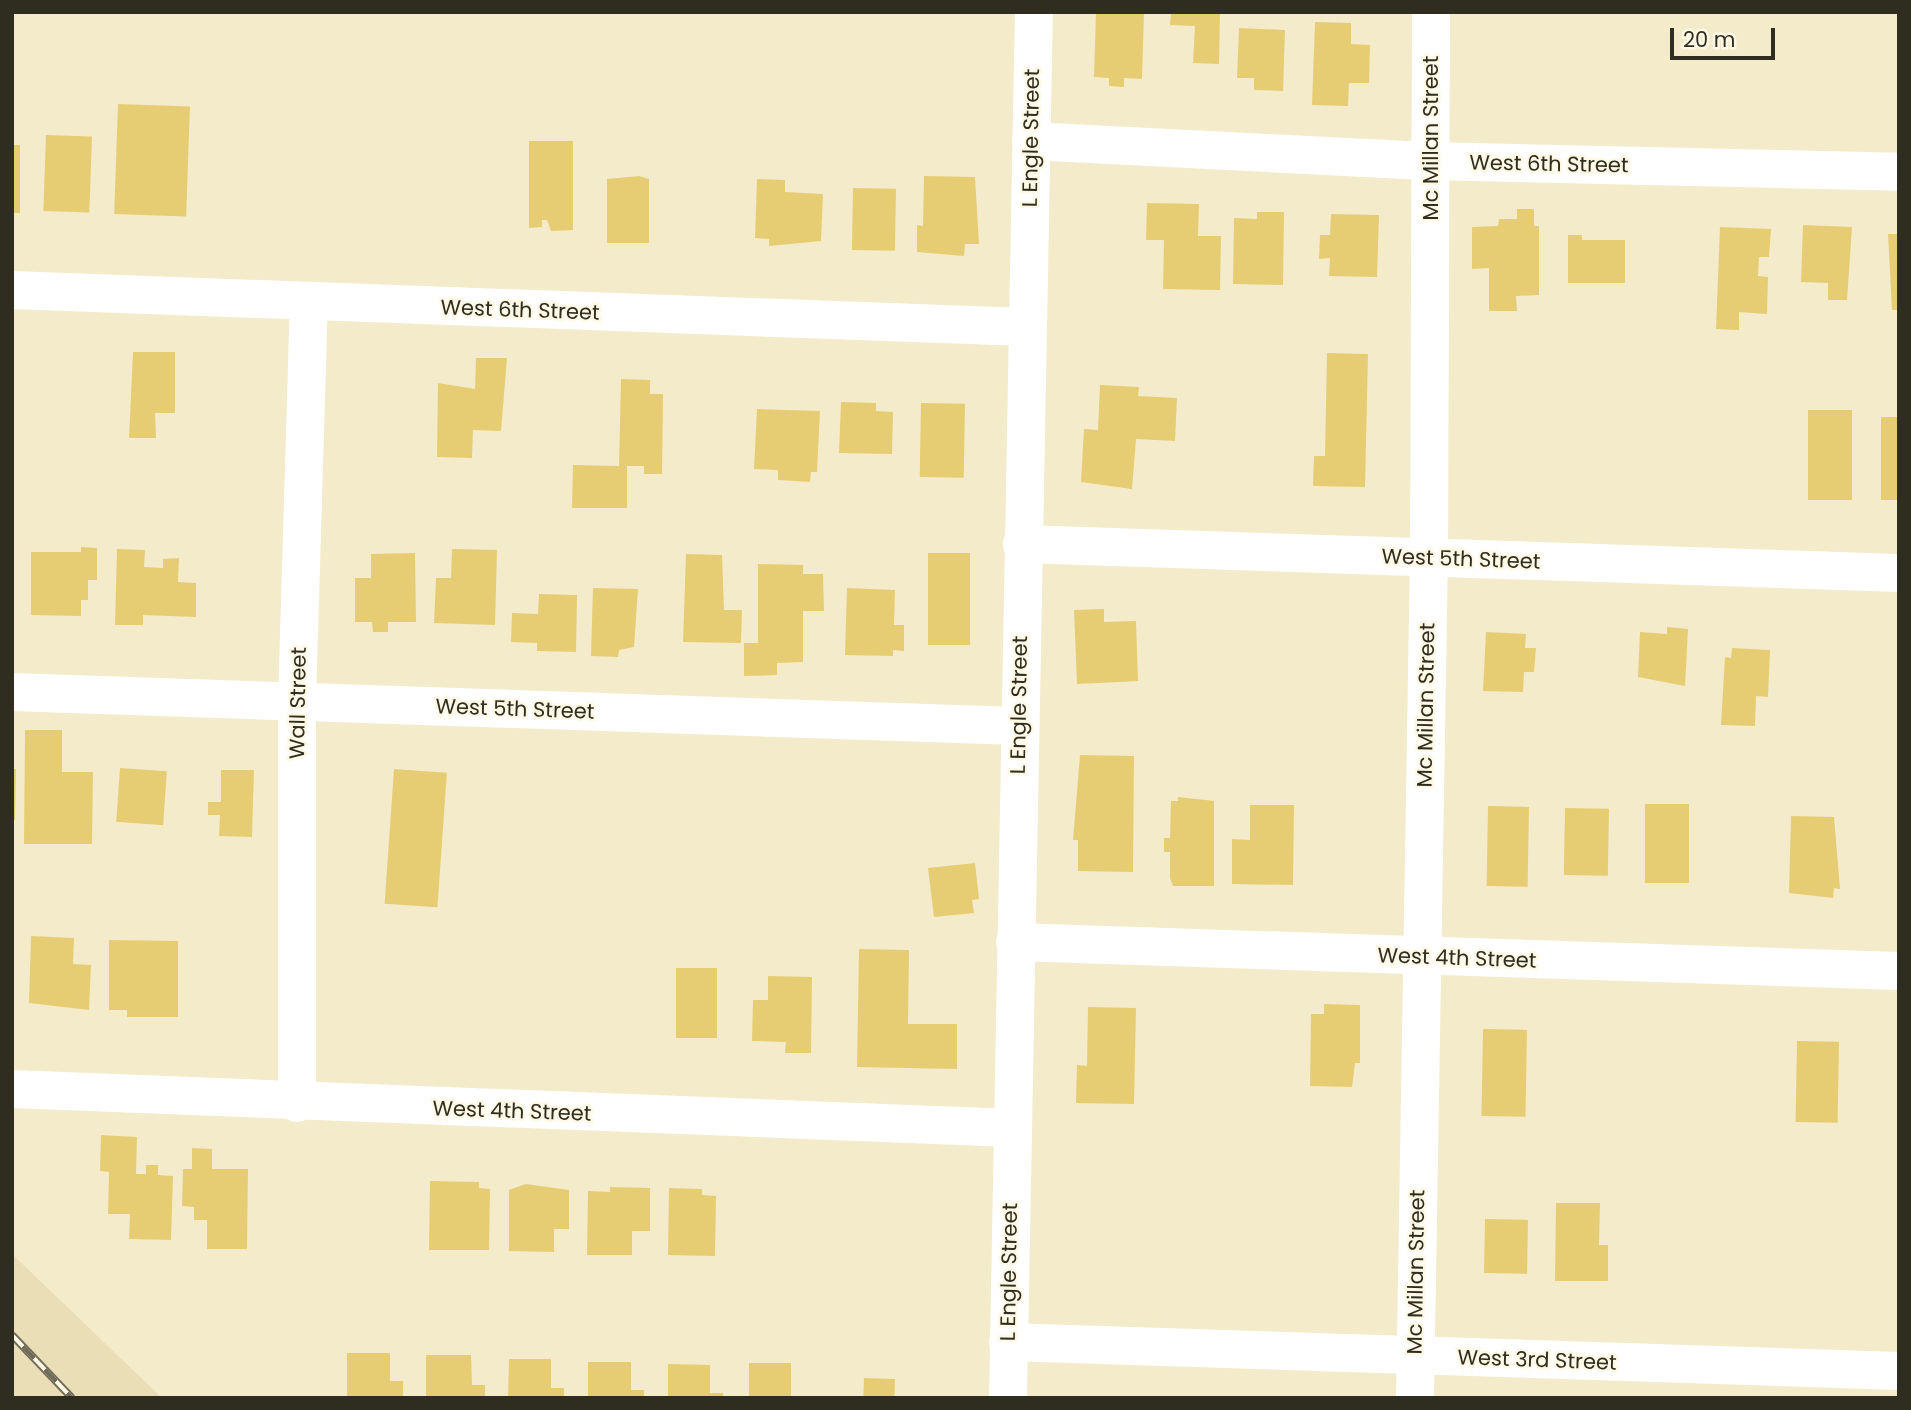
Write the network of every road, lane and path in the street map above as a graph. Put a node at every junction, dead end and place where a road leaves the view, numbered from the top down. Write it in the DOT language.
graph roads {
  1 [pos="1034,12"];
  2 [pos="1432,12"];
  3 [pos="1031,141"];
  4 [pos="1430,161"];
  5 [pos="1899,172"];
  6 [pos="12,290"];
  7 [pos="309,303"];
  8 [pos="1027,327"];
  9 [pos="1022,544"];
  10 [pos="1429,558"];
  11 [pos="1899,573"];
  12 [pos="12,692"];
  13 [pos="297,702"];
  14 [pos="1018,726"];
  15 [pos="1015,942"];
  16 [pos="1421,957"];
  17 [pos="1899,971"];
  18 [pos="12,1089"];
  19 [pos="297,1103"];
  20 [pos="1012,1128"];
  21 [pos="1008,1342"];
  22 [pos="1415,1356"];
  23 [pos="1899,1371"];
  24 [pos="1008,1398"];
  25 [pos="1415,1398"];
  1 -- 3 [label="street, L Engle Street"];
  2 -- 4 [label="street, Mc Millan Street"];
  3 -- 4 [label="street, West 6th Street"];
  3 -- 8 [label="street, L Engle Street"];
  4 -- 5 [label="street, West 6th Street"];
  4 -- 10 [label="street, Mc Millan Street"];
  6 -- 7 [label="street, West 6th Street"];
  7 -- 8 [label="street, West 6th Street"];
  7 -- 13 [label="street, Wall Street"];
  8 -- 9 [label="street, L Engle Street"];
  9 -- 10 [label="street, West 5th Street"];
  9 -- 14 [label="street, L Engle Street"];
  10 -- 11 [label="street, West 5th Street"];
  10 -- 16 [label="street, Mc Millan Street"];
  12 -- 13 [label="street, West 5th Street"];
  13 -- 14 [label="street, West 5th Street"];
  13 -- 19 [label="street, Wall Street"];
  14 -- 15 [label="street, L Engle Street"];
  15 -- 16 [label="street, West 4th Street"];
  15 -- 20 [label="street, L Engle Street"];
  16 -- 17 [label="street, West 4th Street"];
  16 -- 22 [label="street, Mc Millan Street"];
  18 -- 19 [label="street, West 4th Street"];
  19 -- 20 [label="street, West 4th Street"];
  20 -- 21 [label="street, L Engle Street"];
  21 -- 22 [label="street, West 3rd Street"];
  21 -- 24 [label="street, L Engle Street"];
  22 -- 23 [label="street, West 3rd Street"];
  22 -- 25 [label="street, Mc Millan Street"];
}
